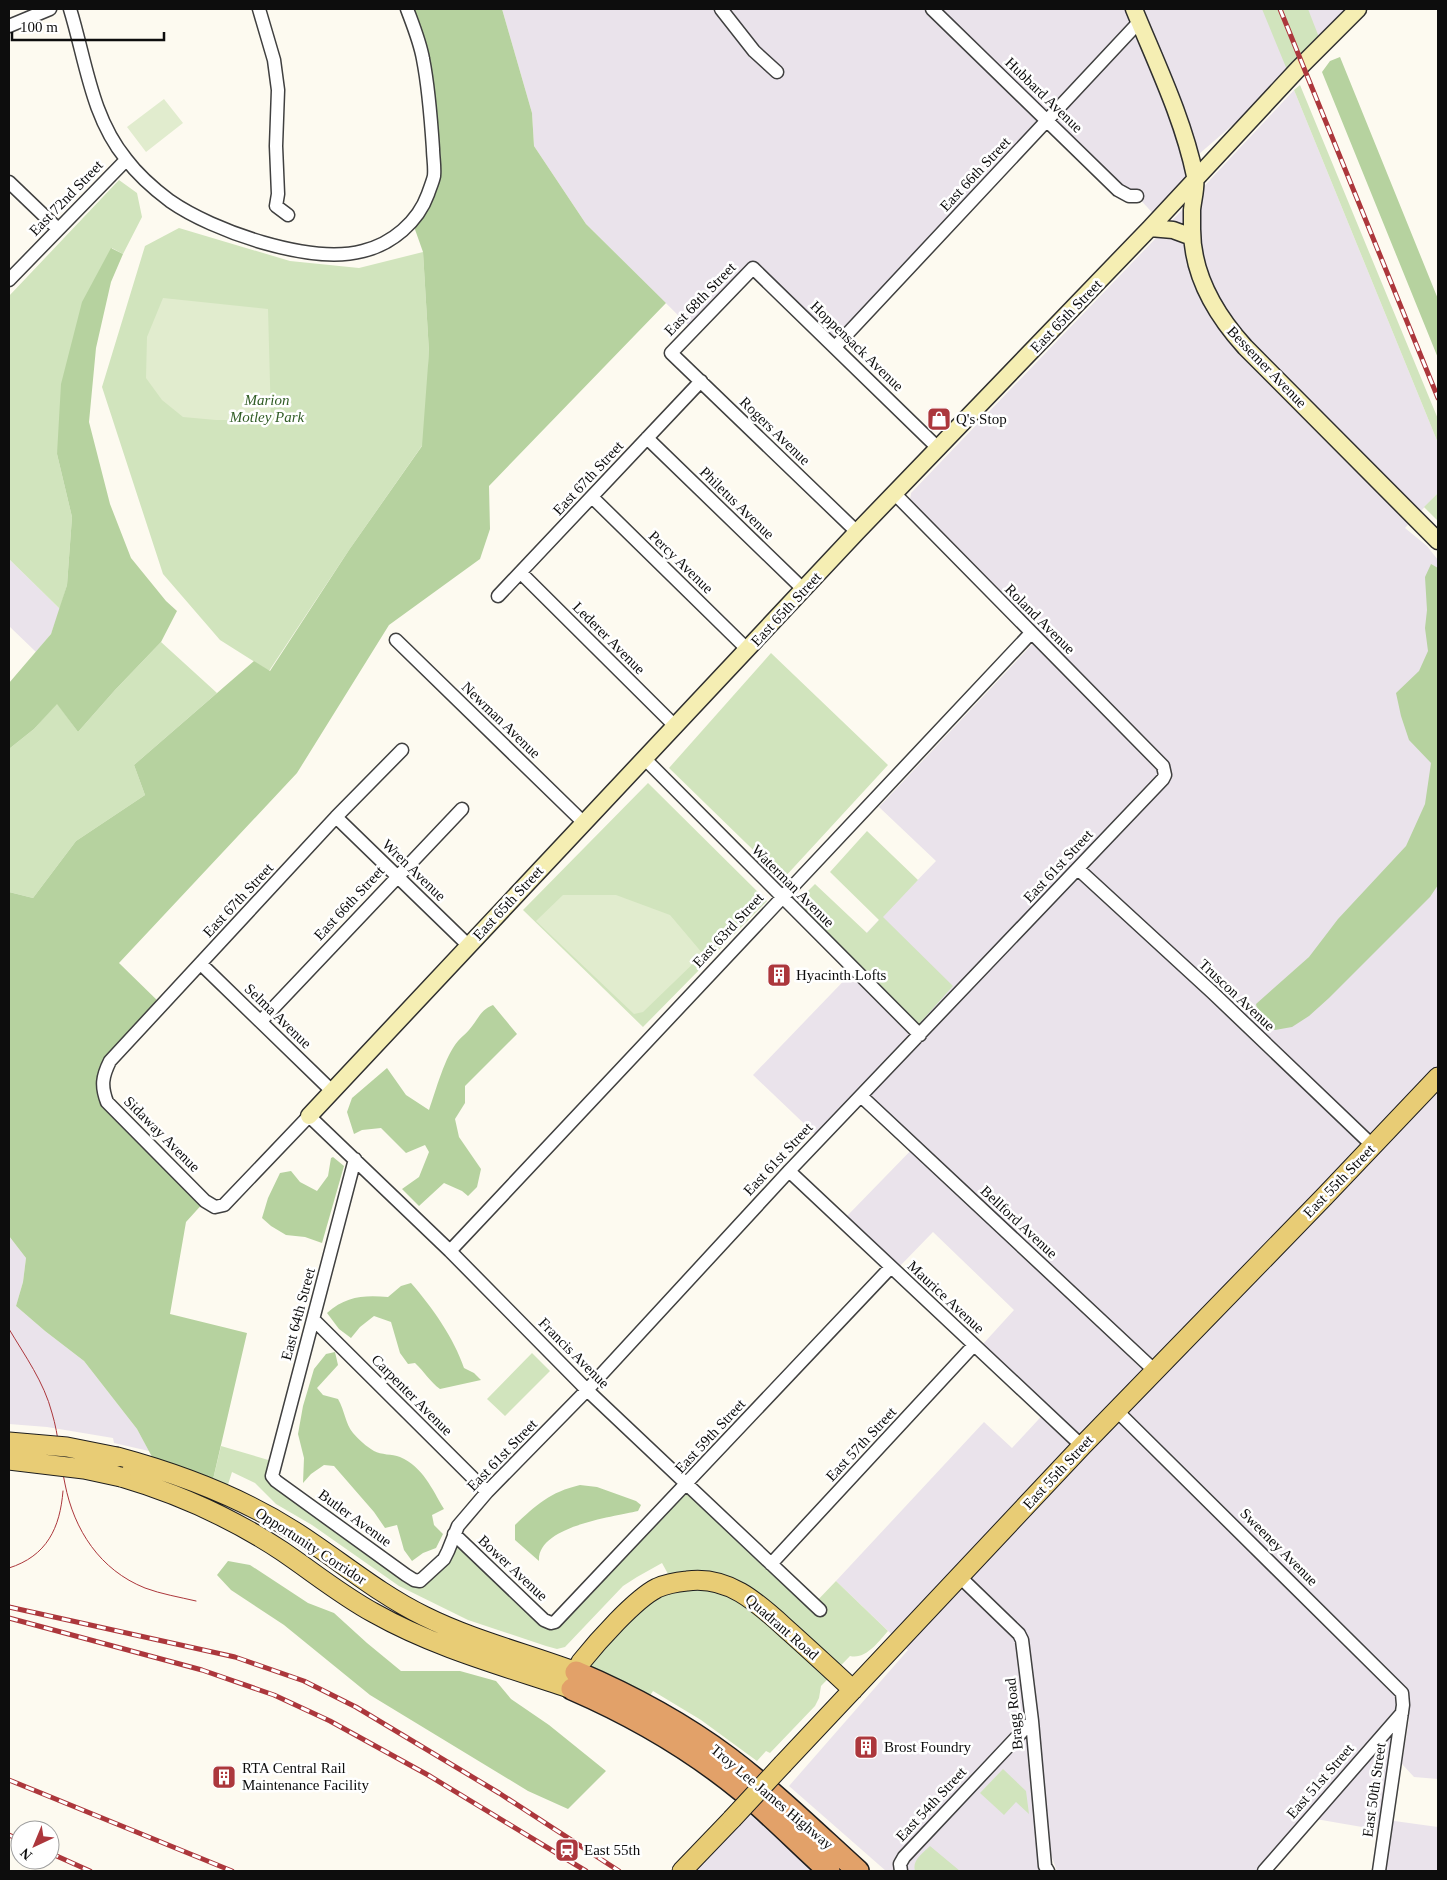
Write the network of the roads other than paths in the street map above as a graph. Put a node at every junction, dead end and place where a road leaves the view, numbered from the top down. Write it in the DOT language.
graph roads {
  1 [pos="50,9"];
  2 [pos="70,9"];
  3 [pos="259,9"];
  4 [pos="407,9"];
  5 [pos="721,9"];
  6 [pos="932,9"];
  7 [pos="1358,9"];
  8 [pos="1136,16"];
  9 [pos="9,26"];
  10 [pos="777,72"];
  11 [pos="1047,122"];
  12 [pos="126,160"];
  13 [pos="1196,179"];
  14 [pos="9,182"];
  15 [pos="1137,196"];
  16 [pos="288,215"];
  17 [pos="1150,228"];
  18 [pos="58,230"];
  19 [pos="1192,237"];
  20 [pos="753,268"];
  21 [pos="9,280"];
  22 [pos="835,347"];
  23 [pos="671,353"];
  24 [pos="701,381"];
  25 [pos="647,438"];
  26 [pos="939,449"];
  27 [pos="895,494"];
  28 [pos="592,497"];
  29 [pos="857,532"];
  30 [pos="1438,541"];
  31 [pos="521,573"];
  32 [pos="804,590"];
  33 [pos="498,596"];
  34 [pos="1031,633"];
  35 [pos="396,640"];
  36 [pos="748,650"];
  37 [pos="676,727"];
  38 [pos="402,750"];
  39 [pos="644,758"];
  40 [pos="1163,766"];
  41 [pos="462,809"];
  42 [pos="336,817"];
  43 [pos="583,822"];
  44 [pos="1078,869"];
  45 [pos="397,876"];
  46 [pos="781,897"];
  47 [pos="468,946"];
  48 [pos="201,964"];
  49 [pos="261,1021"];
  50 [pos="920,1035"];
  51 [pos="103,1075"];
  52 [pos="1438,1077"];
  53 [pos="332,1092"];
  54 [pos="861,1096"];
  55 [pos="309,1116"];
  56 [pos="1373,1146"];
  57 [pos="355,1159"];
  58 [pos="789,1171"];
  59 [pos="215,1207"];
  60 [pos="450,1251"];
  61 [pos="891,1267"];
  62 [pos="314,1320"];
  63 [pos="974,1345"];
  64 [pos="1154,1371"];
  65 [pos="586,1390"];
  66 [pos="1117,1411"];
  67 [pos="9,1442"];
  68 [pos="1082,1446"];
  69 [pos="9,1460"];
  70 [pos="273,1478"];
  71 [pos="687,1483"];
  72 [pos="487,1492"];
  73 [pos="454,1534"];
  74 [pos="771,1564"];
  75 [pos="960,1577"];
  76 [pos="420,1581"];
  77 [pos="820,1610"];
  78 [pos="551,1623"];
  79 [pos="574,1681"];
  80 [pos="853,1690"];
  81 [pos="1402,1713"];
  82 [pos="1032,1721"];
  83 [pos="900,1870"];
  84 [pos="682,1871"];
  85 [pos="829,1871"];
  86 [pos="858,1871"];
  87 [pos="1048,1871"];
  88 [pos="1267,1871"];
  89 [pos="1379,1871"];
  1 -- 9 [label="street"];
  2 -- 12 [label="street"];
  3 -- 16 [label="street"];
  4 -- 12 [label="street"];
  5 -- 10 [label="street"];
  6 -- 11 [label="street, Hubbard Avenue"];
  7 -- 13 [label="street, East 65th Street"];
  8 -- 11 [label="street, East 66th Street"];
  8 -- 13 [label="street, Bessemer Avenue"];
  11 -- 15 [label="street, Hubbard Avenue"];
  11 -- 22 [label="street, East 66th Street"];
  12 -- 18 [label="street, East 72nd Street"];
  13 -- 17 [label="street, East 65th Street"];
  13 -- 19 [label="street, Bessemer Avenue"];
  14 -- 18 [label="street"];
  17 -- 19 [label="street"];
  17 -- 26 [label="street, East 65th Street"];
  18 -- 21 [label="street, East 72nd Street"];
  19 -- 30 [label="street, Bessemer Avenue"];
  20 -- 22 [label="street, Hoppensack Avenue"];
  20 -- 23 [label="street, East 68th Street"];
  22 -- 26 [label="street, Hoppensack Avenue"];
  23 -- 24 [label="street, Rogers Avenue"];
  24 -- 25 [label="street, East 67th Street"];
  24 -- 29 [label="street, Rogers Avenue"];
  25 -- 28 [label="street, East 67th Street"];
  25 -- 32 [label="street, Philetus Avenue"];
  26 -- 27 [label="street, East 65th Street"];
  27 -- 29 [label="street, East 65th Street"];
  27 -- 34 [label="street, Roland Avenue"];
  28 -- 31 [label="street, East 67th Street"];
  28 -- 36 [label="street, Percy Avenue"];
  29 -- 32 [label="street, East 65th Street"];
  31 -- 33 [label="street, East 67th Street"];
  31 -- 37 [label="street, Lederer Avenue"];
  32 -- 36 [label="street, East 65th Street"];
  34 -- 40 [label="street, Roland Avenue"];
  34 -- 46 [label="street, East 63rd Street"];
  35 -- 43 [label="street, Newman Avenue"];
  36 -- 37 [label="street, East 65th Street"];
  37 -- 39 [label="street, East 65th Street"];
  38 -- 42 [label="street, East 67th Street"];
  39 -- 43 [label="street, East 65th Street"];
  39 -- 46 [label="street, Waterman Avenue"];
  40 -- 44 [label="street, East 61st Street"];
  41 -- 45 [label="street, East 66th Street"];
  42 -- 45 [label="street, Wren Avenue"];
  42 -- 48 [label="street, East 67th Street"];
  43 -- 47 [label="street, East 65th Street"];
  44 -- 50 [label="street, East 61st Street"];
  44 -- 56 [label="street, Truscon Avenue"];
  45 -- 47 [label="street, Wren Avenue"];
  45 -- 49 [label="street, East 66th Street"];
  46 -- 50 [label="street, Waterman Avenue"];
  46 -- 60 [label="street, East 63rd Street"];
  47 -- 53 [label="street, East 65th Street"];
  48 -- 49 [label="street, Selma Avenue"];
  48 -- 51 [label="street, East 67th Street"];
  49 -- 53 [label="street, Selma Avenue"];
  50 -- 54 [label="street, East 61st Street"];
  51 -- 59 [label="street, Sidaway Avenue"];
  52 -- 56 [label="main road, East 55th Street"];
  53 -- 55 [label="street, East 65th Street"];
  54 -- 58 [label="street, East 61st Street"];
  54 -- 64 [label="street, Bellford Avenue"];
  55 -- 57 [label="street, Francis Avenue"];
  55 -- 59 [label="street, East 65th Street"];
  56 -- 64 [label="main road, East 55th Street"];
  57 -- 60 [label="street, Francis Avenue"];
  57 -- 62 [label="street, East 64th Street"];
  58 -- 61 [label="street, Maurice Avenue"];
  58 -- 65 [label="street, East 61st Street"];
  60 -- 65 [label="street, Francis Avenue"];
  61 -- 63 [label="street, Maurice Avenue"];
  61 -- 71 [label="street, East 59th Street"];
  62 -- 70 [label="street, East 64th Street"];
  62 -- 72 [label="street, Carpenter Avenue"];
  63 -- 68 [label="street, Maurice Avenue"];
  63 -- 74 [label="street, East 57th Street"];
  64 -- 66 [label="main road, East 55th Street"];
  65 -- 71 [label="street, Francis Avenue"];
  65 -- 72 [label="street, East 61st Street"];
  66 -- 68 [label="main road, East 55th Street"];
  66 -- 81 [label="street, Sweeney Avenue"];
  67 -- 79 [label="main road, Opportunity Corridor, bridge"];
  68 -- 75 [label="main road, East 55th Street"];
  69 -- 79 [label="main road, Opportunity Corridor, bridge"];
  70 -- 76 [label="street, Butler Avenue"];
  71 -- 74 [label="street, Francis Avenue"];
  71 -- 78 [label="street, East 59th Street"];
  72 -- 73 [label="street, East 61st Street"];
  73 -- 76 [label="street, East 61st Street"];
  73 -- 78 [label="street, Bower Avenue"];
  74 -- 77 [label="street, Francis Avenue"];
  75 -- 80 [label="main road, East 55th Street"];
  75 -- 82 [label="street, Bragg Road"];
  79 -- 80 [label="main road, Quadrant Road"];
  79 -- 85 [label="highway, Troy Lee James Highway"];
  79 -- 86 [label="highway, Troy Lee James Highway"];
  80 -- 84 [label="main road, East 55th Street, bridge"];
  81 -- 88 [label="street, East 51st Street"];
  81 -- 89 [label="street, East 50th Street"];
  82 -- 83 [label="street, East 54th Street"];
  82 -- 87 [label="street, Bragg Road"];
}
